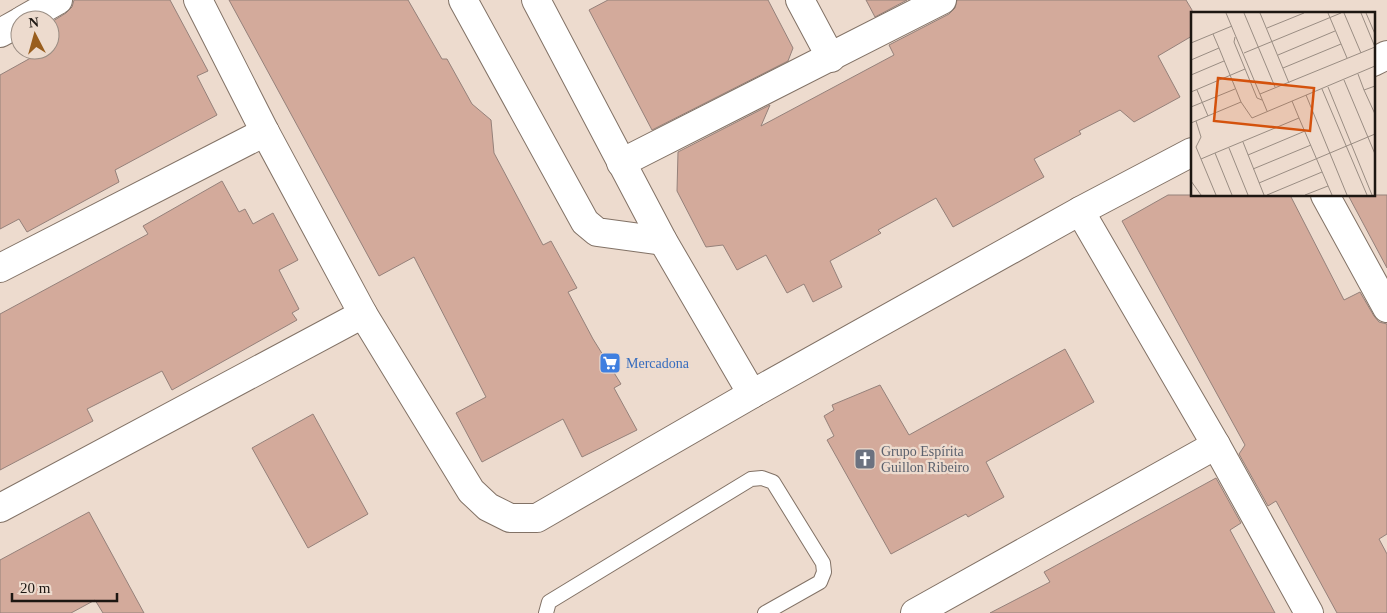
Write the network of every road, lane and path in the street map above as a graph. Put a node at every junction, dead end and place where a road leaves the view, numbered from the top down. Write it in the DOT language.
graph roads {
  1 [pos="58,0"];
  2 [pos="198,0"];
  3 [pos="463,0"];
  4 [pos="536,0"];
  5 [pos="800,0"];
  6 [pos="942,0"];
  7 [pos="40,10"];
  8 [pos="1387,55"];
  9 [pos="831,58"];
  10 [pos="1374,62"];
  11 [pos="265,132"];
  12 [pos="1191,153"];
  13 [pos="621,163"];
  14 [pos="1326,196"];
  15 [pos="1080,211"];
  16 [pos="663,241"];
  17 [pos="0,268"];
  18 [pos="1387,308"];
  19 [pos="363,314"];
  20 [pos="752,394"];
  21 [pos="1216,445"];
  22 [pos="0,508"];
  23 [pos="546,613"];
  24 [pos="765,613"];
  25 [pos="915,613"];
  26 [pos="1309,613"];
  1 -- 7 [label="street"];
  2 -- 11 [label="street"];
  3 -- 16 [label="street"];
  4 -- 13 [label="street"];
  5 -- 9 [label="street"];
  6 -- 9 [label="street"];
  8 -- 10 [label="street"];
  9 -- 13 [label="street"];
  11 -- 17 [label="street"];
  11 -- 19 [label="street"];
  12 -- 15 [label="street"];
  13 -- 16 [label="street"];
  14 -- 18 [label="street"];
  15 -- 20 [label="street"];
  15 -- 21 [label="street"];
  16 -- 20 [label="street"];
  19 -- 20 [label="street"];
  19 -- 22 [label="street"];
  21 -- 25 [label="street"];
  21 -- 26 [label="street"];
  23 -- 24 [label="lane"];
}
